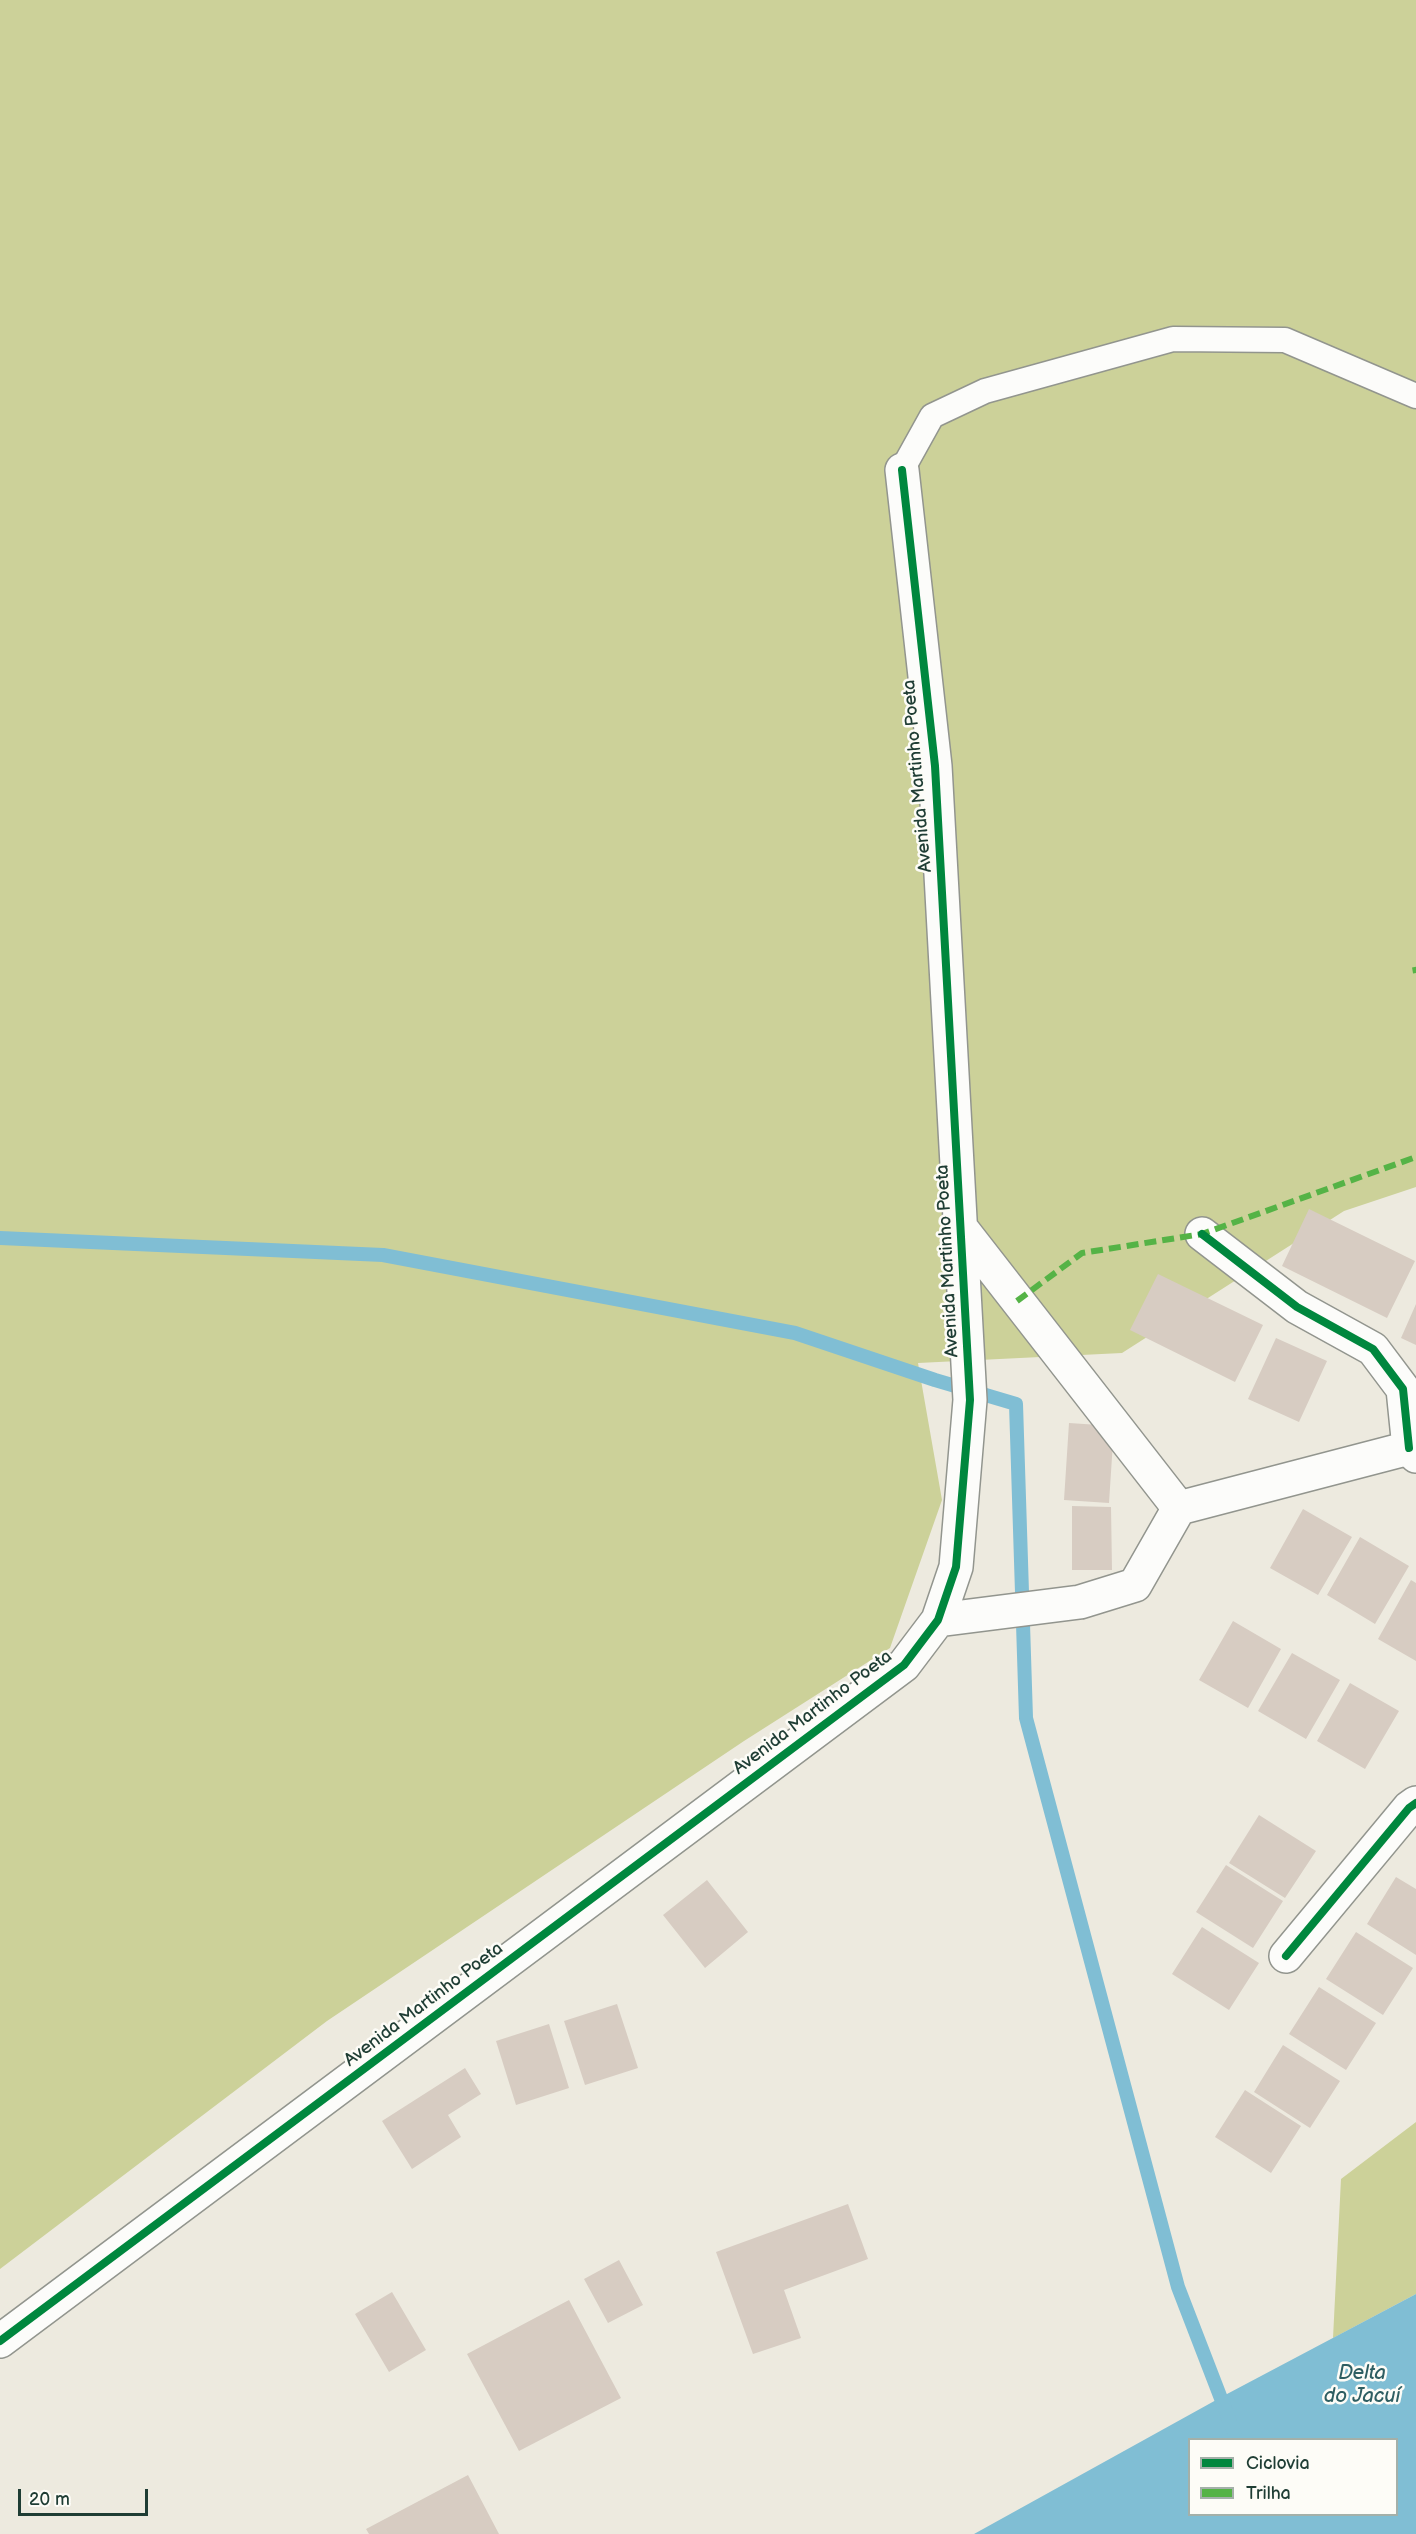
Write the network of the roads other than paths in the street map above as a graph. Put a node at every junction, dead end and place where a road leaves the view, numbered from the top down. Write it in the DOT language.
graph roads {
  1 [pos="1416,396"];
  2 [pos="902,470"];
  3 [pos="961,1228"];
  4 [pos="1203,1234"];
  5 [pos="1413,1452"];
  6 [pos="1179,1508"];
  7 [pos="938,1620"];
  8 [pos="1416,1803"];
  9 [pos="1286,1956"];
  10 [pos="0,2341"];
  1 -- 2 [label="lane"];
  2 -- 3 [label="street, Avenida Martinho Poeta"];
  3 -- 6 [label="street"];
  3 -- 7 [label="street, Avenida Martinho Poeta"];
  4 -- 5 [label="street"];
  5 -- 6 [label="street"];
  6 -- 7 [label="street"];
  7 -- 10 [label="street, Avenida Martinho Poeta"];
  8 -- 9 [label="street"];
}
